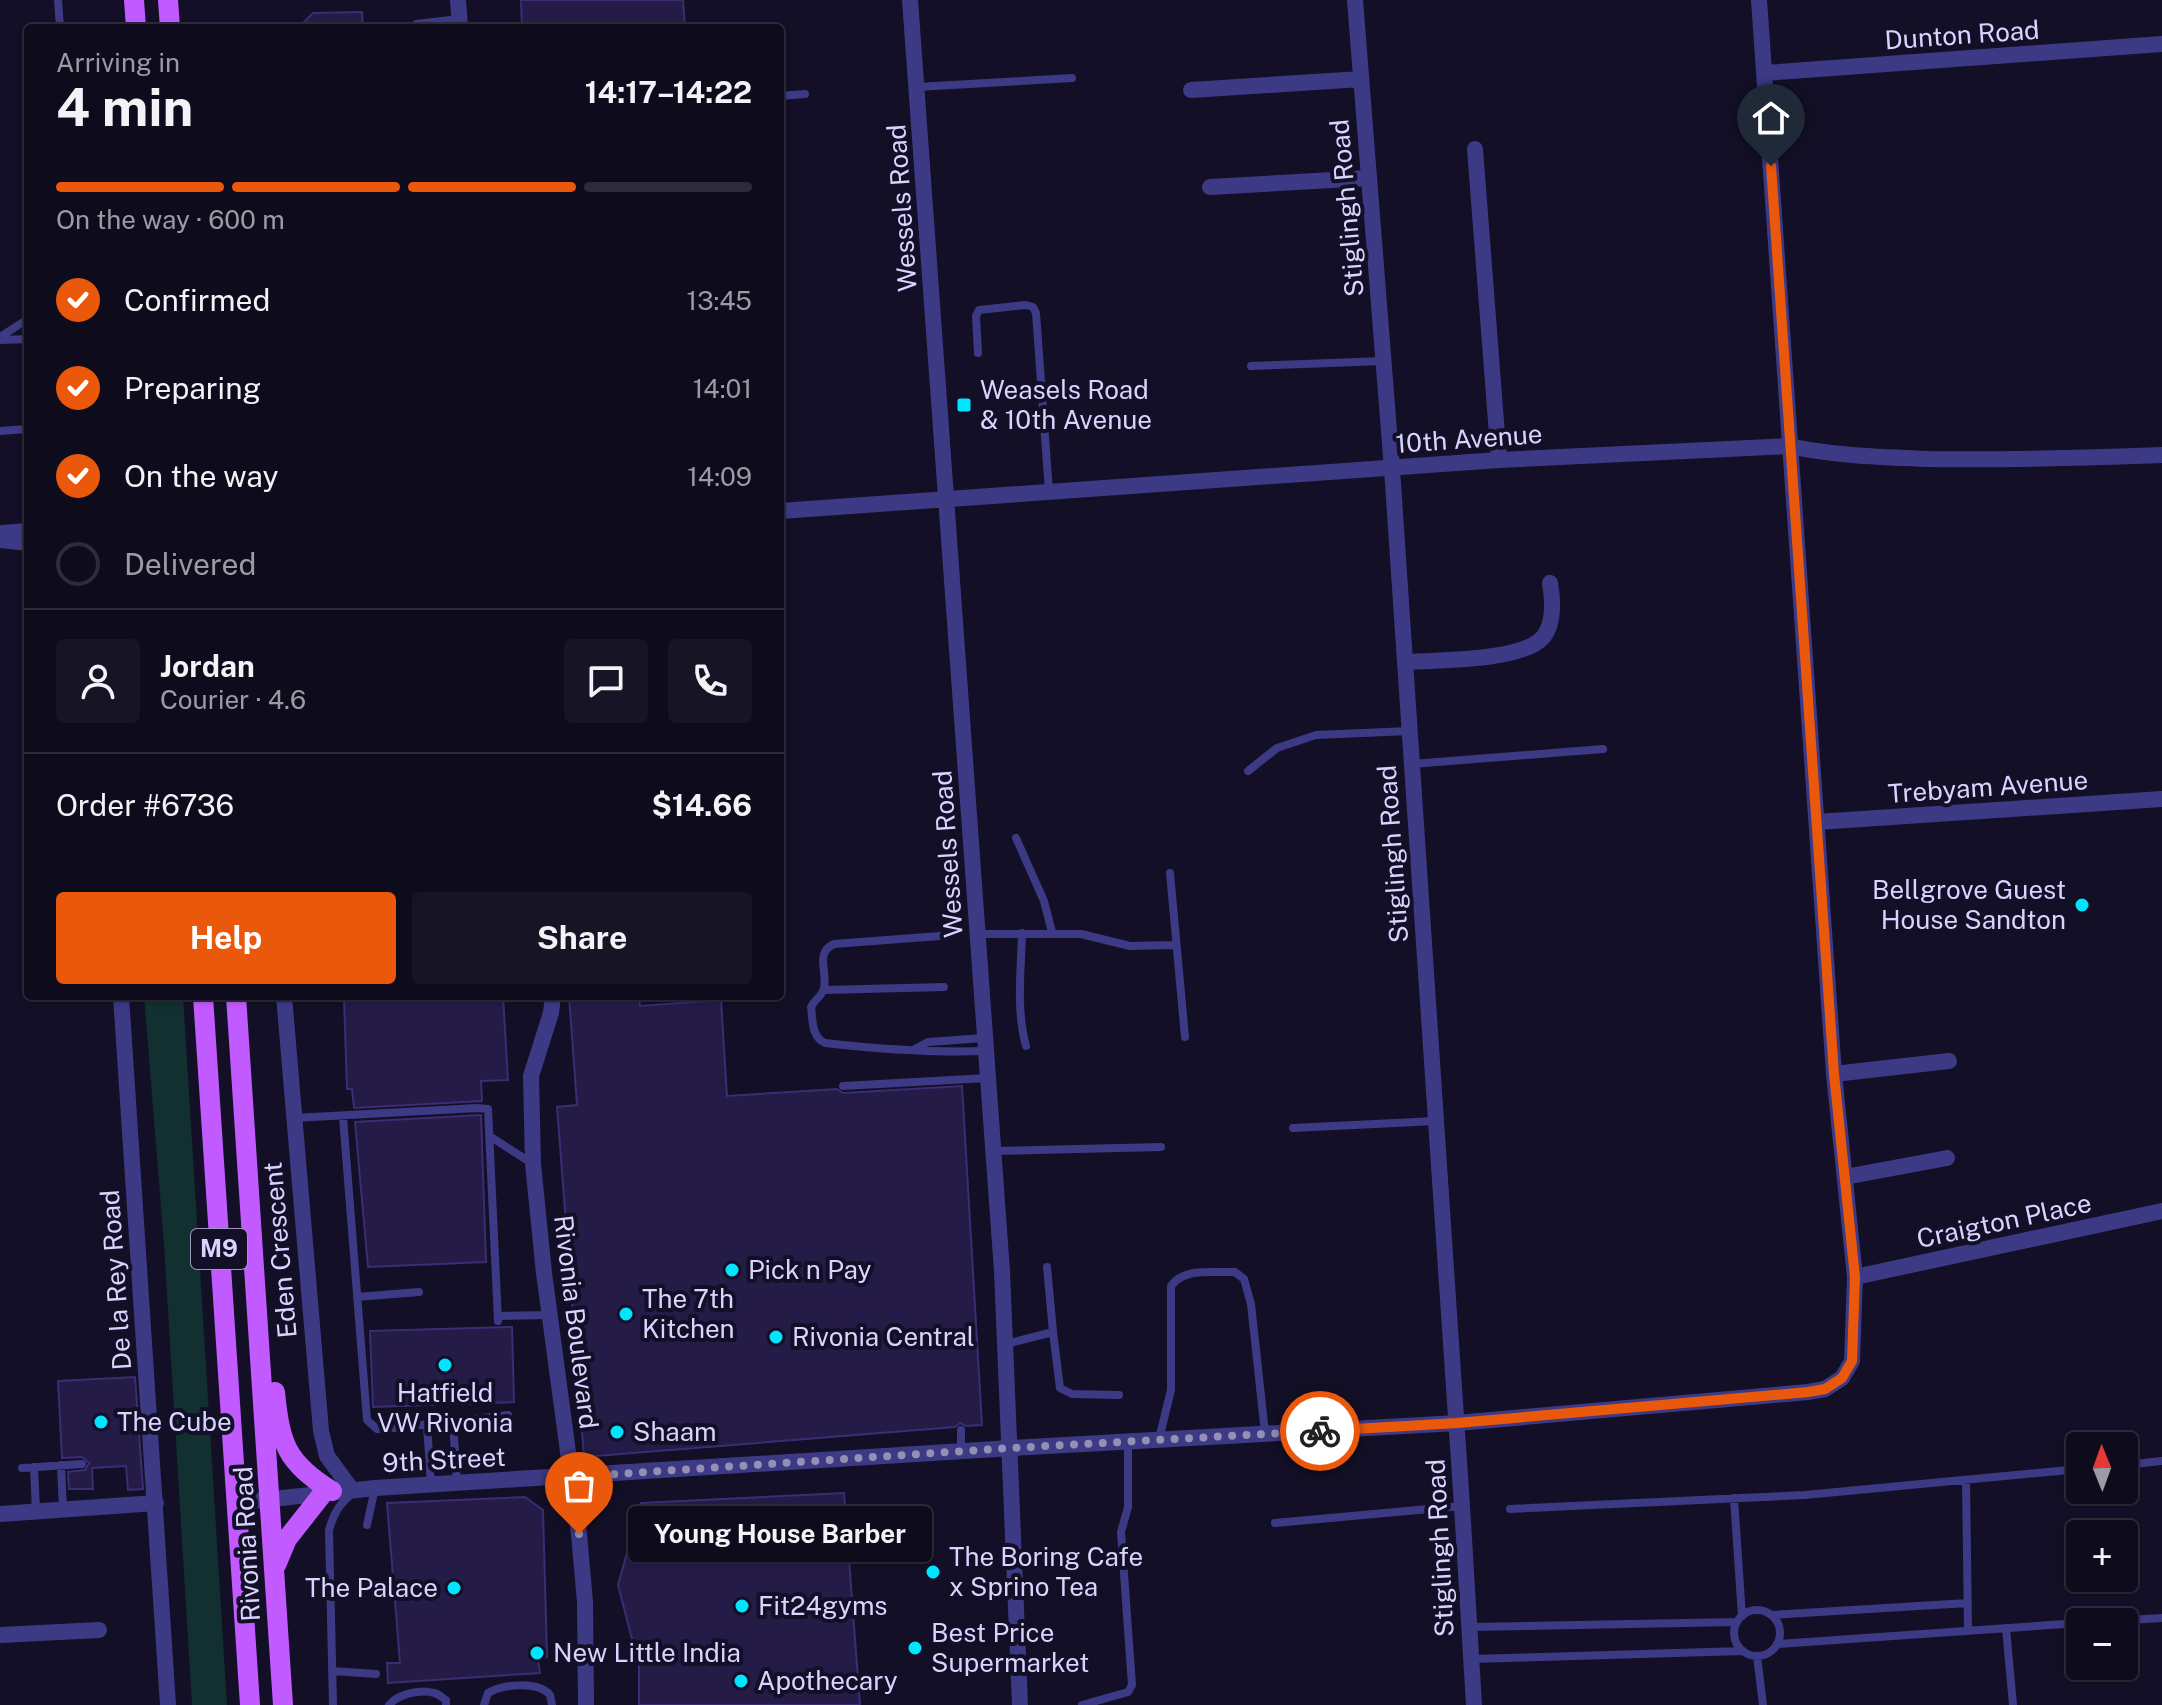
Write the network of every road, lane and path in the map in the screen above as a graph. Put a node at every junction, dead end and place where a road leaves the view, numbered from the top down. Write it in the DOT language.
graph roads {
  1 [pos="58,0"];
  2 [pos="134,0"];
  3 [pos="168,0"];
  4 [pos="458,0"];
  5 [pos="910,0"];
  6 [pos="1355,0"];
  7 [pos="1759,0"];
  8 [pos="60,24"];
  9 [pos="136,24"];
  10 [pos="170,24"];
  11 [pos="416,24"];
  12 [pos="459,24"];
  13 [pos="2162,44"];
  14 [pos="1765,73"];
  15 [pos="1072,78"];
  16 [pos="1361,79"];
  17 [pos="917,87"];
  18 [pos="1191,90"];
  19 [pos="805,94"];
  20 [pos="784,96"];
  21 [pos="1475,149"];
  22 [pos="1369,178"];
  23 [pos="1210,187"];
  24 [pos="24,322"];
  25 [pos="0,338"];
  26 [pos="24,339"];
  27 [pos="978,353"];
  28 [pos="1383,361"];
  29 [pos="1251,366"];
  30 [pos="24,429"];
  31 [pos="0,431"];
  32 [pos="1789,446"];
  33 [pos="2162,455"];
  34 [pos="1499,460"];
  35 [pos="1392,469"];
  36 [pos="1049,492"];
  37 [pos="948,499"];
  38 [pos="784,511"];
  39 [pos="24,531"];
  40 [pos="0,533"];
  41 [pos="0,540"];
  42 [pos="24,543"];
  43 [pos="1550,583"];
  44 [pos="1405,662"];
  45 [pos="1409,731"];
  46 [pos="1603,749"];
  47 [pos="1411,764"];
  48 [pos="1248,771"];
  49 [pos="2162,799"];
  50 [pos="1817,822"];
  51 [pos="1016,838"];
  52 [pos="1170,873"];
  53 [pos="1052,932"];
  54 [pos="1022,933"];
  55 [pos="977,934"];
  56 [pos="940,936"];
  57 [pos="1175,945"];
  58 [pos="944,987"];
  59 [pos="824,990"];
  60 [pos="121,1000"];
  61 [pos="203,1000"];
  62 [pos="236,1000"];
  63 [pos="284,1000"];
  64 [pos="553,1000"];
  65 [pos="1185,1037"];
  66 [pos="985,1044"];
  67 [pos="1026,1046"];
  68 [pos="1949,1061"];
  69 [pos="1834,1074"];
  70 [pos="987,1078"];
  71 [pos="843,1086"];
  72 [pos="343,1117"];
  73 [pos="293,1118"];
  74 [pos="1436,1121"];
  75 [pos="1293,1128"];
  76 [pos="491,1137"];
  77 [pos="1161,1147"];
  78 [pos="992,1151"];
  79 [pos="1947,1158"];
  80 [pos="533,1164"];
  81 [pos="1845,1177"];
  82 [pos="2162,1211"];
  83 [pos="1047,1267"];
  84 [pos="1855,1277"];
  85 [pos="254,1287"];
  86 [pos="419,1292"];
  87 [pos="357,1297"];
  88 [pos="550,1315"];
  89 [pos="1053,1332"];
  90 [pos="1006,1344"];
  91 [pos="1119,1395"];
  92 [pos="508,1415"];
  93 [pos="453,1422"];
  94 [pos="1457,1423"];
  95 [pos="427,1425"];
  96 [pos="961,1430"];
  97 [pos="1265,1434"];
  98 [pos="1159,1440"];
  99 [pos="1128,1441"];
  100 [pos="1011,1448"];
  101 [pos="961,1452"];
  102 [pos="2162,1461"];
  103 [pos="82,1464"];
  104 [pos="2138,1464"];
  105 [pos="61,1465"];
  106 [pos="34,1467"];
  107 [pos="22,1468"];
  108 [pos="2066,1470"];
  109 [pos="571,1477"];
  110 [pos="1966,1480"];
  111 [pos="457,1484"];
  112 [pos="431,1485"];
  113 [pos="375,1488"];
  114 [pos="341,1491"];
  115 [pos="1734,1498"];
  116 [pos="271,1499"];
  117 [pos="156,1503"];
  118 [pos="236,1503"];
  119 [pos="1462,1506"];
  120 [pos="1510,1509"];
  121 [pos="63,1510"];
  122 [pos="36,1511"];
  123 [pos="0,1514"];
  124 [pos="1275,1523"];
  125 [pos="367,1525"];
  126 [pos="274,1571"];
  127 [pos="1968,1603"];
  128 [pos="1771,1615"];
  129 [pos="2162,1618"];
  130 [pos="1739,1619"];
  131 [pos="2138,1619"];
  132 [pos="2066,1624"];
  133 [pos="1469,1627"];
  134 [pos="2006,1628"];
  135 [pos="1968,1629"];
  136 [pos="99,1630"];
  137 [pos="0,1635"];
  138 [pos="1777,1644"];
  139 [pos="1743,1651"];
  140 [pos="1757,1656"];
  141 [pos="1470,1659"];
  142 [pos="332,1671"];
  143 [pos="376,1674"];
  144 [pos="168,1705"];
  145 [pos="250,1705"];
  146 [pos="283,1705"];
  147 [pos="333,1705"];
  148 [pos="389,1705"];
  149 [pos="446,1705"];
  150 [pos="484,1705"];
  151 [pos="552,1705"];
  152 [pos="586,1705"];
  153 [pos="1020,1705"];
  154 [pos="1082,1705"];
  155 [pos="1474,1705"];
  156 [pos="1763,1705"];
  157 [pos="2013,1705"];
  1 -- 8 [label="lane"];
  2 -- 9 [label="main road"];
  3 -- 10 [label="main road"];
  4 -- 12 [label="street"];
  5 -- 17 [label="street, Wessels Road"];
  6 -- 16 [label="street, Stiglingh Road"];
  7 -- 14 [label="street, 9th Street"];
  11 -- 12 [label="lane"];
  13 -- 14 [label="street, Dunton Road"];
  14 -- 32 [label="street, 9th Street"];
  15 -- 17 [label="lane"];
  16 -- 18 [label="street"];
  16 -- 22 [label="street, Stiglingh Road"];
  17 -- 37 [label="street, Wessels Road"];
  19 -- 20 [label="lane"];
  21 -- 34 [label="street"];
  22 -- 23 [label="street"];
  22 -- 28 [label="street, Stiglingh Road"];
  24 -- 25 [label="lane"];
  25 -- 26 [label="lane"];
  27 -- 36 [label="lane"];
  28 -- 29 [label="lane"];
  28 -- 35 [label="street, Stiglingh Road"];
  30 -- 31 [label="lane"];
  32 -- 33 [label="street, 10th Avenue"];
  32 -- 34 [label="street, 10th Avenue"];
  32 -- 50 [label="street, 9th Street"];
  34 -- 35 [label="street, 10th Avenue"];
  35 -- 36 [label="street, 10th Avenue"];
  35 -- 44 [label="street, Stiglingh Road"];
  36 -- 37 [label="street, 10th Avenue"];
  37 -- 38 [label="street, 10th Avenue"];
  37 -- 55 [label="street, Wessels Road"];
  39 -- 40 [label="street"];
  41 -- 42 [label="street"];
  43 -- 44 [label="street"];
  44 -- 45 [label="street, Stiglingh Road"];
  45 -- 47 [label="street, Stiglingh Road"];
  45 -- 48 [label="lane"];
  46 -- 47 [label="lane"];
  47 -- 74 [label="street, Stiglingh Road"];
  49 -- 50 [label="street, Trebyam Avenue"];
  50 -- 69 [label="street, 9th Street"];
  51 -- 53 [label="lane"];
  52 -- 57 [label="lane"];
  53 -- 54 [label="lane"];
  53 -- 57 [label="lane"];
  54 -- 55 [label="lane"];
  54 -- 67 [label="lane"];
  55 -- 66 [label="street, Wessels Road"];
  56 -- 59 [label="lane"];
  57 -- 65 [label="lane"];
  58 -- 59 [label="lane"];
  59 -- 66 [label="lane"];
  60 -- 117 [label="street, De la Rey Road"];
  61 -- 118 [label="main road, Rivonia Road / M9"];
  62 -- 85 [label="main road, Rivonia Road / M9"];
  63 -- 73 [label="street, Eden Crescent"];
  64 -- 80 [label="street, Rivonia Boulevard"];
  66 -- 70 [label="street, Wessels Road"];
  68 -- 69 [label="street"];
  69 -- 81 [label="street, 9th Street"];
  70 -- 71 [label="lane"];
  70 -- 78 [label="street, Wessels Road"];
  72 -- 73 [label="lane"];
  72 -- 76 [label="lane"];
  72 -- 87 [label="lane"];
  73 -- 114 [label="street, Eden Crescent"];
  74 -- 75 [label="lane"];
  74 -- 94 [label="street, Stiglingh Road"];
  76 -- 80 [label="lane"];
  76 -- 88 [label="lane"];
  77 -- 78 [label="lane"];
  78 -- 90 [label="street, Wessels Road"];
  79 -- 81 [label="street"];
  80 -- 88 [label="street, Rivonia Boulevard"];
  81 -- 84 [label="street, 9th Street"];
  82 -- 84 [label="street, Craigton Place"];
  83 -- 89 [label="lane"];
  84 -- 94 [label="street, 9th Street"];
  85 -- 114 [label="main road"];
  85 -- 116 [label="main road, Rivonia Road / M9"];
  86 -- 87 [label="lane"];
  87 -- 95 [label="lane"];
  88 -- 109 [label="street, Rivonia Boulevard"];
  89 -- 90 [label="lane"];
  89 -- 91 [label="lane"];
  90 -- 100 [label="street, Wessels Road"];
  92 -- 93 [label="lane"];
  93 -- 95 [label="lane"];
  93 -- 111 [label="lane"];
  94 -- 97 [label="street, 9th Street"];
  94 -- 119 [label="street, Stiglingh Road"];
  95 -- 112 [label="lane"];
  96 -- 101 [label="lane"];
  97 -- 98 [label="street, 9th Street"];
  97 -- 98 [label="lane"];
  98 -- 99 [label="street, 9th Street"];
  99 -- 100 [label="street, 9th Street"];
  99 -- 154 [label="lane"];
  100 -- 101 [label="street, 9th Street"];
  100 -- 153 [label="street, Wessels Road"];
  101 -- 109 [label="street, 9th Street"];
  102 -- 104 [label="lane"];
  103 -- 105 [label="lane"];
  105 -- 106 [label="lane"];
  105 -- 121 [label="lane"];
  106 -- 107 [label="lane"];
  106 -- 122 [label="lane"];
  108 -- 110 [label="lane"];
  109 -- 111 [label="street, 9th Street"];
  109 -- 152 [label="street, Rivonia Boulevard"];
  110 -- 115 [label="lane"];
  110 -- 127 [label="lane"];
  111 -- 112 [label="street, 9th Street"];
  112 -- 113 [label="street, 9th Street"];
  113 -- 114 [label="street, 9th Street"];
  113 -- 125 [label="lane"];
  114 -- 116 [label="street, 9th Street"];
  114 -- 126 [label="main road"];
  114 -- 142 [label="lane"];
  115 -- 120 [label="lane"];
  115 -- 130 [label="lane"];
  116 -- 118 [label="street, 9th Street"];
  116 -- 126 [label="main road, Rivonia Road / M9"];
  117 -- 121 [label="street"];
  117 -- 144 [label="street, De la Rey Road"];
  118 -- 145 [label="main road, Rivonia Road / M9"];
  119 -- 124 [label="lane"];
  119 -- 133 [label="street, Stiglingh Road"];
  121 -- 122 [label="street"];
  122 -- 123 [label="street"];
  126 -- 146 [label="main road, Rivonia Road / M9"];
  127 -- 128 [label="lane"];
  127 -- 135 [label="lane"];
  128 -- 130 [label="lane"];
  128 -- 138 [label="lane"];
  129 -- 131 [label="lane"];
  130 -- 133 [label="lane"];
  130 -- 139 [label="lane"];
  132 -- 134 [label="lane"];
  133 -- 141 [label="street, Stiglingh Road"];
  134 -- 135 [label="lane"];
  134 -- 157 [label="lane"];
  135 -- 138 [label="lane"];
  136 -- 137 [label="street"];
  138 -- 140 [label="lane"];
  139 -- 140 [label="lane"];
  139 -- 141 [label="lane"];
  140 -- 156 [label="lane"];
  141 -- 155 [label="street, Stiglingh Road"];
  142 -- 143 [label="lane"];
  142 -- 147 [label="lane"];
  148 -- 149 [label="lane"];
  150 -- 151 [label="lane"];
}
